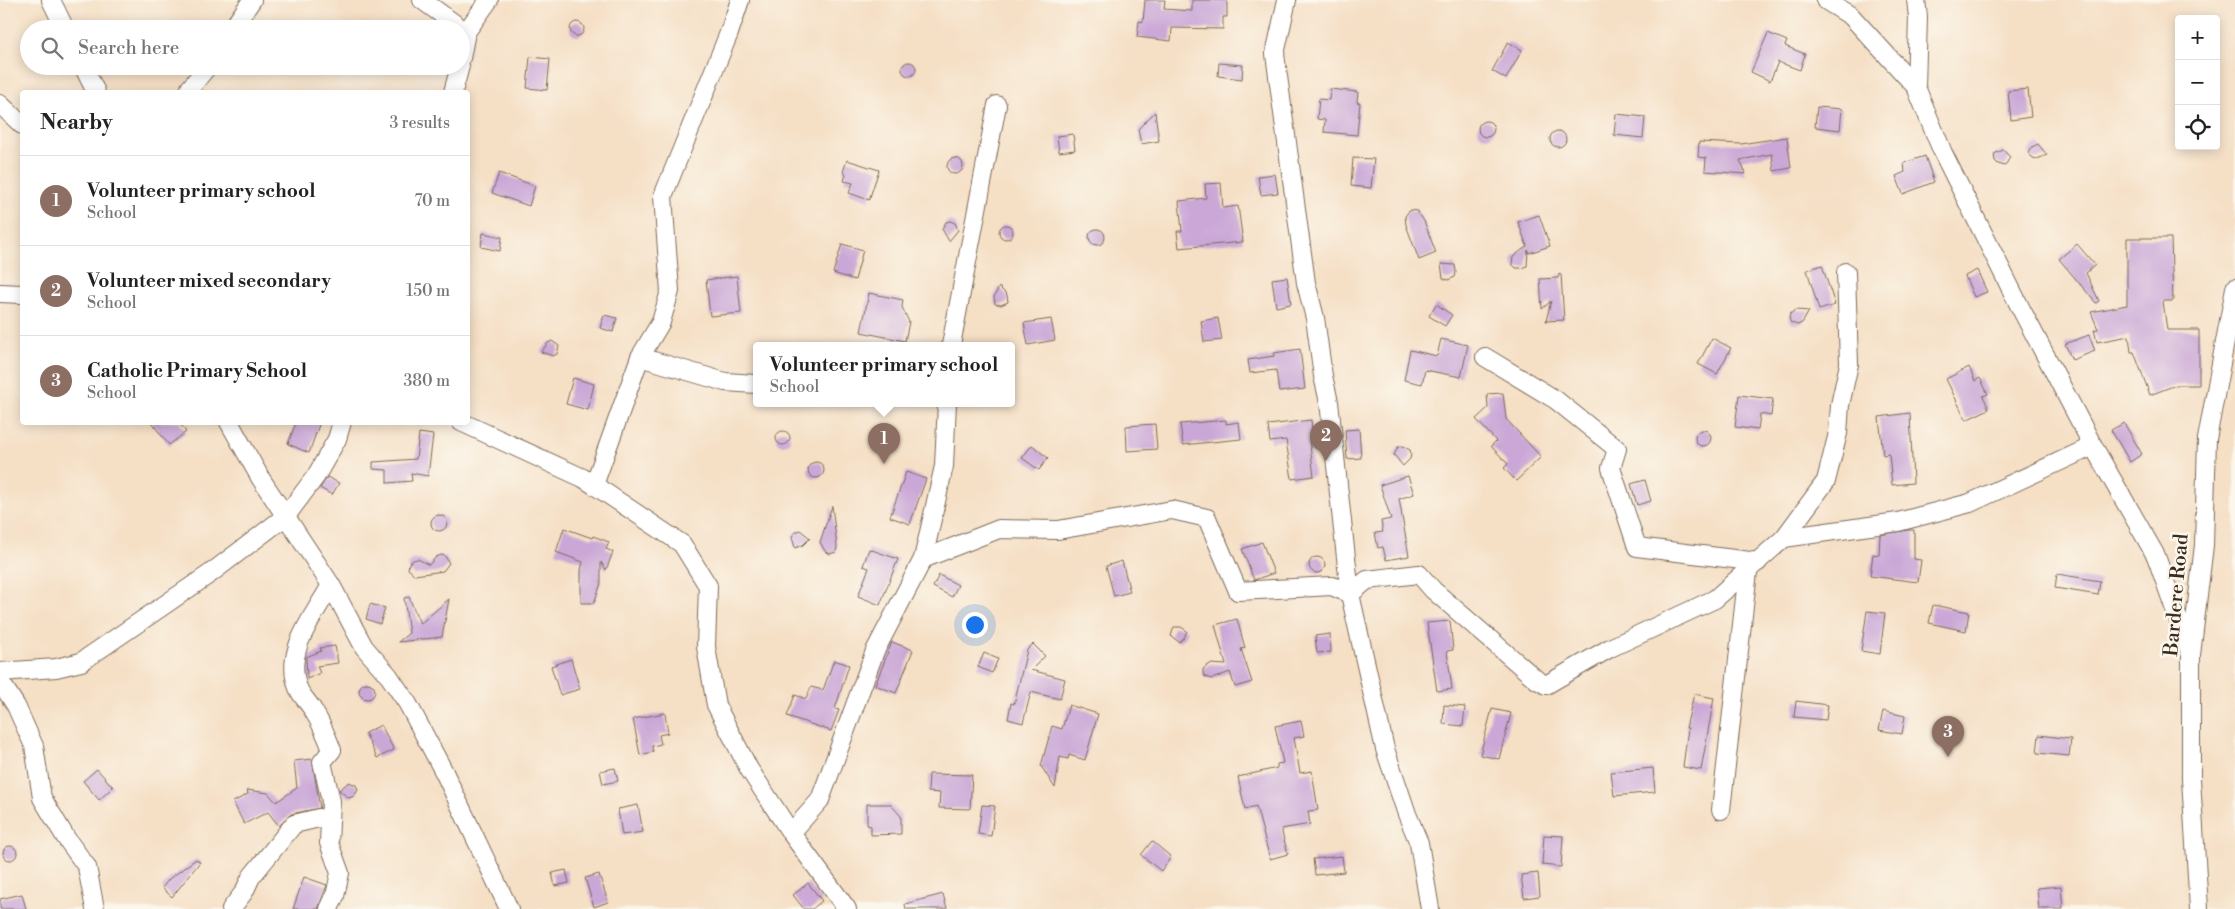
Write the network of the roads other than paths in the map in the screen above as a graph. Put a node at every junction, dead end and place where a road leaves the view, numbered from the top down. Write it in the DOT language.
graph roads {
  1 [pos="51,0"];
  2 [pos="252,0"];
  3 [pos="422,0"];
  4 [pos="489,0"];
  5 [pos="740,0"];
  6 [pos="1287,0"];
  7 [pos="1825,0"];
  8 [pos="1916,0"];
  9 [pos="61,20"];
  10 [pos="238,20"];
  11 [pos="450,20"];
  12 [pos="470,26"];
  13 [pos="88,75"];
  14 [pos="201,75"];
  15 [pos="458,75"];
  16 [pos="1916,86"];
  17 [pos="95,90"];
  18 [pos="190,90"];
  19 [pos="454,90"];
  20 [pos="0,104"];
  21 [pos="997,105"];
  22 [pos="20,123"];
  23 [pos="1846,272"];
  24 [pos="2235,288"];
  25 [pos="0,292"];
  26 [pos="20,294"];
  27 [pos="952,342"];
  28 [pos="640,357"];
  29 [pos="1485,358"];
  30 [pos="753,384"];
  31 [pos="947,407"];
  32 [pos="230,425"];
  33 [pos="341,425"];
  34 [pos="468,425"];
  35 [pos="2093,446"];
  36 [pos="594,485"];
  37 [pos="286,516"];
  38 [pos="1784,538"];
  39 [pos="923,560"];
  40 [pos="1753,567"];
  41 [pos="331,585"];
  42 [pos="1350,594"];
  43 [pos="2191,655"];
  44 [pos="0,672"];
  45 [pos="0,681"];
  46 [pos="1721,810"];
  47 [pos="330,821"];
  48 [pos="791,833"];
  49 [pos="95,909"];
  50 [pos="231,909"];
  51 [pos="329,909"];
  52 [pos="509,909"];
  53 [pos="847,909"];
  54 [pos="1430,909"];
  55 [pos="2199,909"];
  1 -- 9 [label="street"];
  2 -- 10 [label="street"];
  3 -- 11 [label="street"];
  4 -- 12 [label="street"];
  5 -- 28 [label="street"];
  6 -- 42 [label="street"];
  7 -- 16 [label="street"];
  8 -- 16 [label="street"];
  13 -- 17 [label="street"];
  14 -- 18 [label="street"];
  15 -- 19 [label="street"];
  16 -- 35 [label="street"];
  20 -- 22 [label="street"];
  21 -- 27 [label="street"];
  23 -- 38 [label="street"];
  24 -- 43 [label="street, Bardere Road"];
  25 -- 26 [label="street"];
  28 -- 30 [label="street"];
  28 -- 36 [label="street"];
  29 -- 40 [label="street"];
  31 -- 39 [label="street"];
  32 -- 37 [label="street"];
  33 -- 37 [label="street"];
  34 -- 36 [label="street"];
  35 -- 38 [label="street"];
  35 -- 43 [label="street"];
  36 -- 48 [label="street"];
  37 -- 41 [label="street"];
  37 -- 44 [label="street"];
  38 -- 40 [label="street"];
  39 -- 42 [label="street"];
  39 -- 48 [label="street"];
  40 -- 42 [label="street"];
  40 -- 46 [label="street"];
  41 -- 47 [label="street"];
  41 -- 52 [label="street"];
  42 -- 54 [label="street"];
  43 -- 55 [label="street, Bardere Road"];
  45 -- 49 [label="street"];
  47 -- 50 [label="street"];
  47 -- 51 [label="street"];
  48 -- 53 [label="street"];
}
